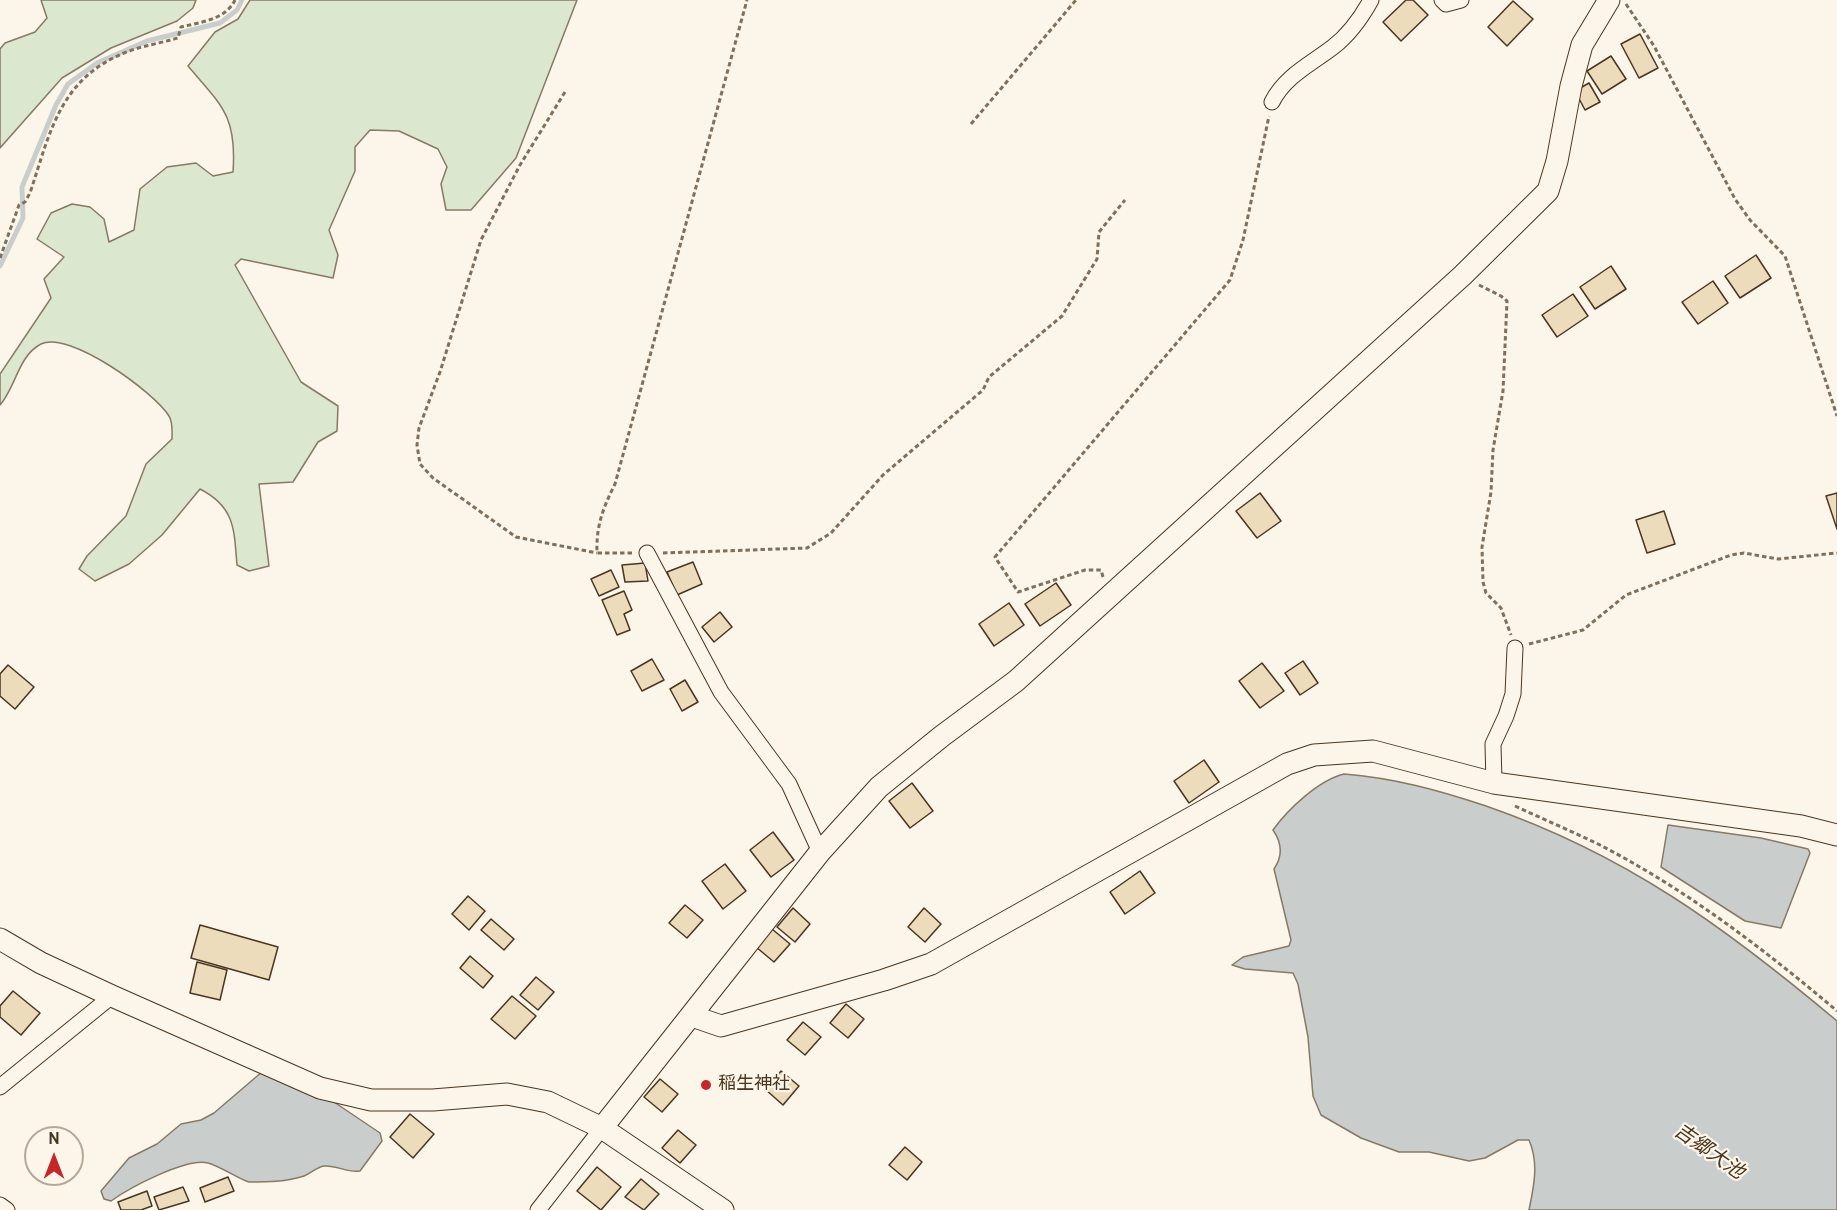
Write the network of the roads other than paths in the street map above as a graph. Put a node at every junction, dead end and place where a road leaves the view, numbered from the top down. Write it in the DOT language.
graph roads {
  1 [pos="1371,0"];
  2 [pos="1442,0"];
  3 [pos="1461,0"];
  4 [pos="1609,0"];
  5 [pos="1272,102"];
  6 [pos="647,554"];
  7 [pos="1515,648"];
  8 [pos="1494,783"];
  9 [pos="1837,835"];
  10 [pos="820,852"];
  11 [pos="0,939"];
  12 [pos="112,996"];
  13 [pos="692,1016"];
  14 [pos="0,1087"];
  15 [pos="602,1128"];
  16 [pos="0,1204"];
  17 [pos="7,1210"];
  18 [pos="538,1210"];
  19 [pos="723,1210"];
  1 -- 5 [label="street"];
  2 -- 3 [label="street"];
  4 -- 10 [label="street"];
  6 -- 10 [label="street"];
  7 -- 8 [label="street"];
  8 -- 9 [label="street"];
  8 -- 13 [label="street"];
  10 -- 13 [label="street"];
  11 -- 12 [label="street"];
  12 -- 14 [label="street"];
  12 -- 15 [label="street"];
  13 -- 15 [label="street"];
  15 -- 18 [label="street"];
  15 -- 19 [label="street"];
  16 -- 17 [label="street"];
}
